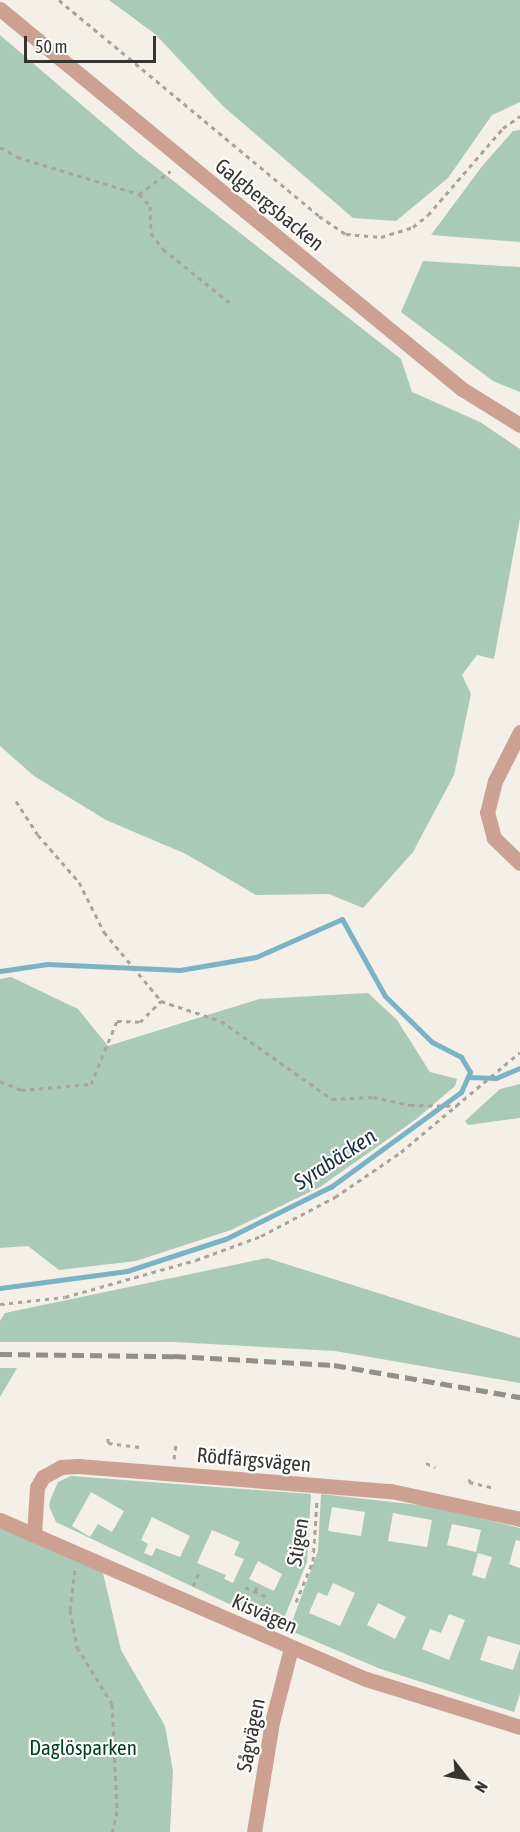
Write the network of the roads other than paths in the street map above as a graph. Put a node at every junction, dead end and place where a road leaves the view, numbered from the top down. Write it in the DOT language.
graph roads {
  1 [pos="0,9"];
  2 [pos="520,425"];
  3 [pos="520,732"];
  4 [pos="520,863"];
  5 [pos="520,1519"];
  6 [pos="0,1521"];
  7 [pos="34,1534"];
  8 [pos="291,1648"];
  9 [pos="520,1727"];
  10 [pos="254,1832"];
  1 -- 2 [label="street, Galgbergsbacken"];
  3 -- 4 [label="street"];
  5 -- 7 [label="street, Rödfärgsvägen"];
  6 -- 7 [label="street, Kisvägen"];
  7 -- 8 [label="street, Kisvägen"];
  8 -- 9 [label="street, Kisvägen"];
  8 -- 10 [label="street, Sågvägen"];
}
